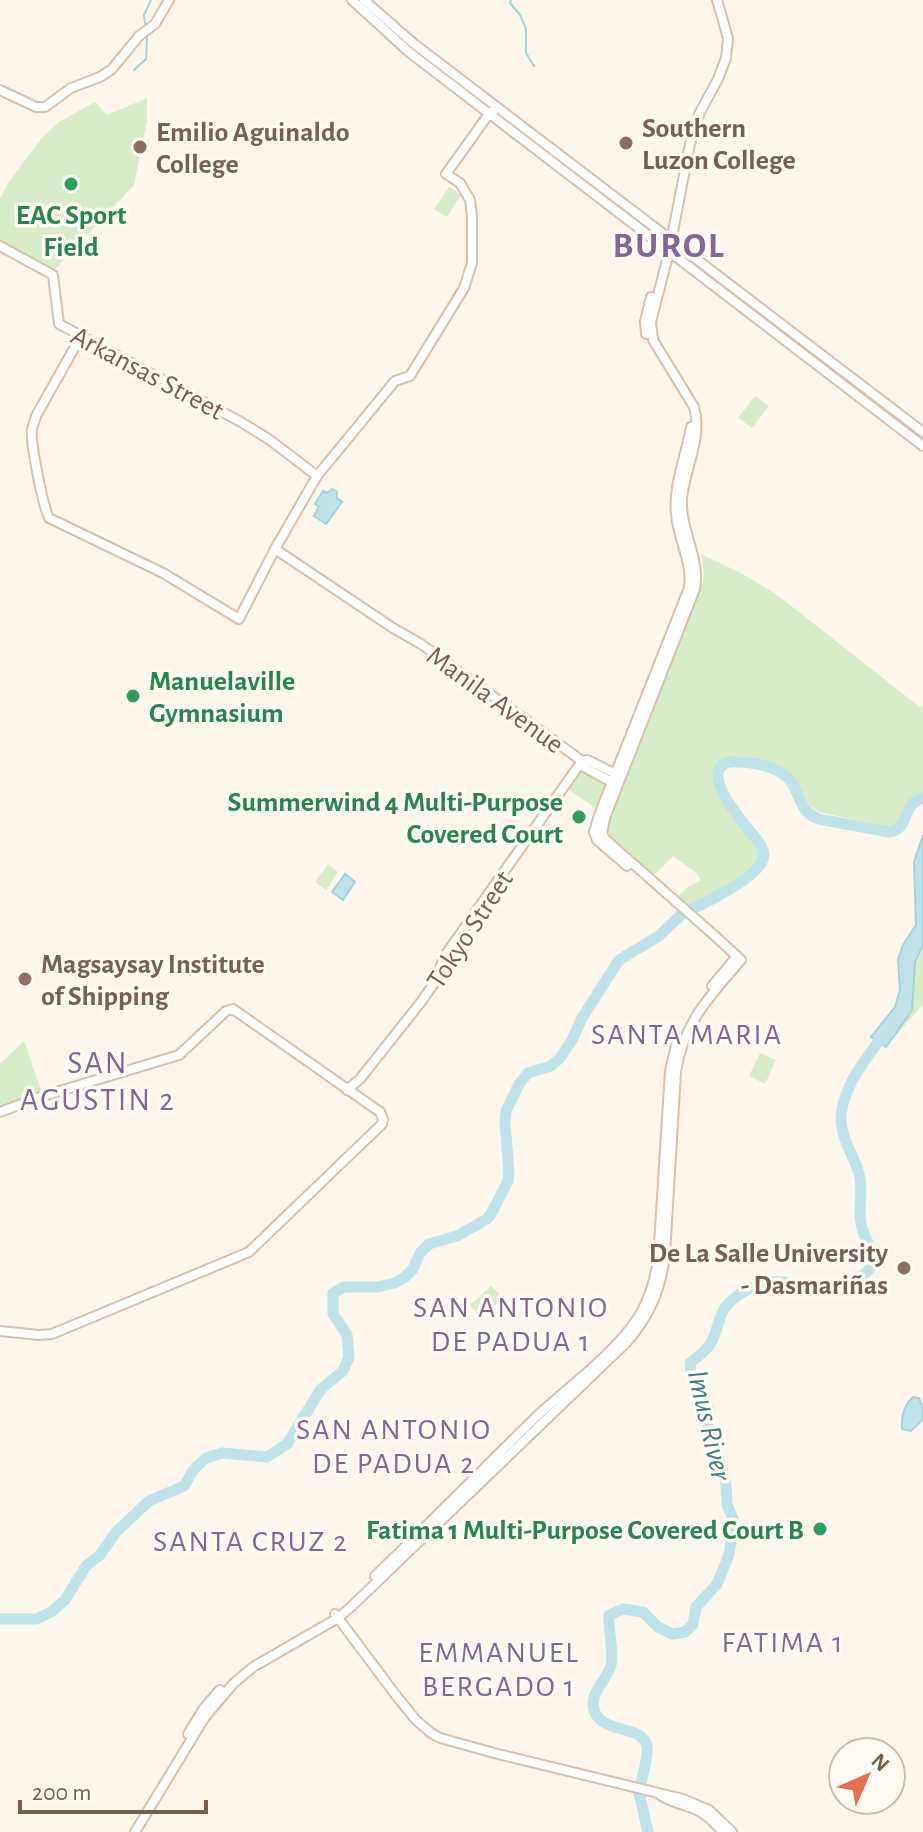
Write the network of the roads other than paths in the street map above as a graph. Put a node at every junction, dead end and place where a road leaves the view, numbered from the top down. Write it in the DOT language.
graph roads {
  1 [pos="169,0"];
  2 [pos="352,0"];
  3 [pos="717,0"];
  4 [pos="365,5"];
  5 [pos="0,90"];
  6 [pos="493,112"];
  7 [pos="670,239"];
  8 [pos="0,246"];
  9 [pos="668,250"];
  10 [pos="777,321"];
  11 [pos="771,330"];
  12 [pos="81,336"];
  13 [pos="923,432"];
  14 [pos="923,446"];
  15 [pos="317,476"];
  16 [pos="275,549"];
  17 [pos="582,761"];
  18 [pos="617,780"];
  19 [pos="347,1090"];
  20 [pos="0,1112"];
  21 [pos="0,1331"];
  22 [pos="337,1616"];
  23 [pos="657,1794"];
  24 [pos="132,1832"];
  25 [pos="723,1832"];
  26 [pos="732,1832"];
  1 -- 5 [label="street"];
  2 -- 4 [label="street"];
  3 -- 7 [label="street"];
  4 -- 6 [label="street"];
  6 -- 7 [label="street"];
  6 -- 9 [label="street"];
  6 -- 15 [label="street"];
  7 -- 9 [label="street"];
  7 -- 10 [label="street"];
  8 -- 12 [label="street, Arkansas Street"];
  9 -- 11 [label="street"];
  9 -- 18 [label="street"];
  10 -- 11 [label="street"];
  10 -- 13 [label="street"];
  11 -- 14 [label="street"];
  12 -- 15 [label="street, Arkansas Street"];
  12 -- 16 [label="street"];
  15 -- 16 [label="street"];
  16 -- 17 [label="street, Manila Avenue"];
  17 -- 18 [label="street, Manila Avenue"];
  17 -- 19 [label="street, Tokyo Street"];
  18 -- 22 [label="street"];
  19 -- 20 [label="street"];
  19 -- 21 [label="street"];
  22 -- 23 [label="street"];
  22 -- 24 [label="street"];
  23 -- 25 [label="street"];
  23 -- 26 [label="street"];
}
